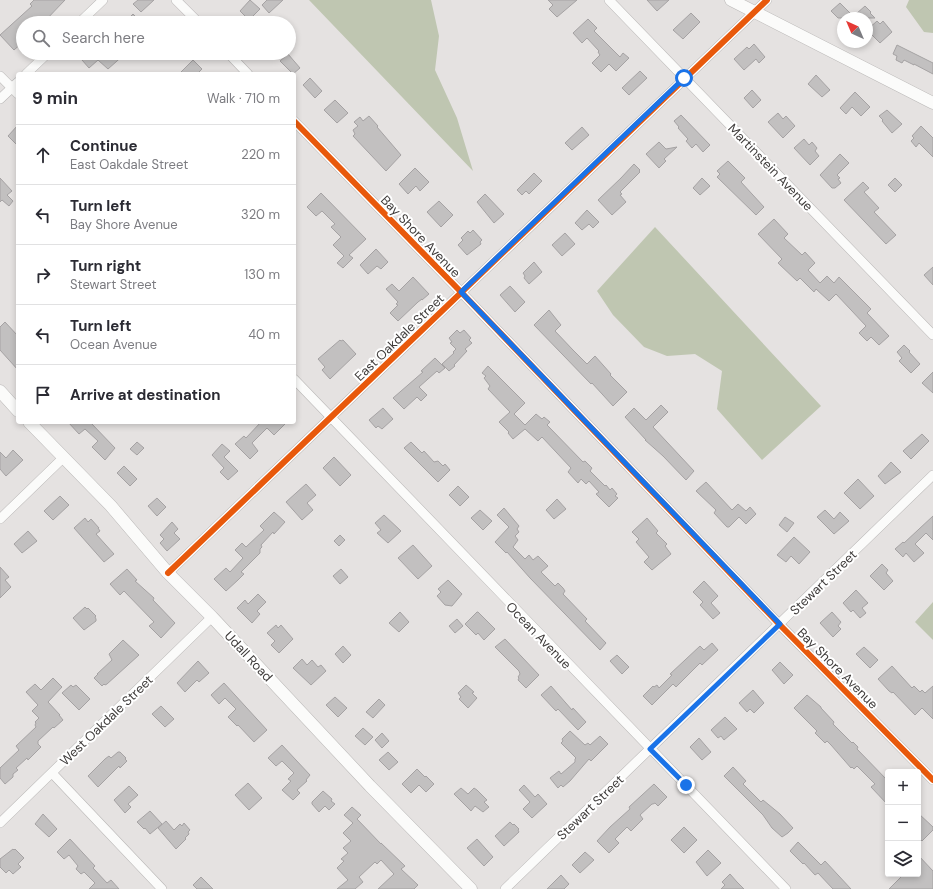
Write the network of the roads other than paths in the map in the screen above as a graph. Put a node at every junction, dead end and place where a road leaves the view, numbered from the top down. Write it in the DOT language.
graph roads {
  1 [pos="103,0"];
  2 [pos="176,0"];
  3 [pos="609,0"];
  4 [pos="731,0"];
  5 [pos="767,0"];
  6 [pos="754,12"];
  7 [pos="86,16"];
  8 [pos="192,16"];
  9 [pos="41,60"];
  10 [pos="235,60"];
  11 [pos="28,72"];
  12 [pos="246,72"];
  13 [pos="0,76"];
  14 [pos="684,78"];
  15 [pos="16,88"];
  16 [pos="0,99"];
  17 [pos="933,103"];
  18 [pos="296,123"];
  19 [pos="461,292"];
  20 [pos="933,335"];
  21 [pos="296,381"];
  22 [pos="0,391"];
  23 [pos="16,409"];
  24 [pos="331,417"];
  25 [pos="31,424"];
  26 [pos="63,458"];
  27 [pos="933,475"];
  28 [pos="0,519"];
  29 [pos="168,573"];
  30 [pos="212,617"];
  31 [pos="780,624"];
  32 [pos="650,749"];
  33 [pos="52,773"];
  34 [pos="933,780"];
  35 [pos="0,823"];
  36 [pos="162,889"];
  37 [pos="471,889"];
  38 [pos="505,889"];
  39 [pos="786,889"];
  1 -- 7 [label="street"];
  2 -- 8 [label="street"];
  3 -- 14 [label="street, Martinstein Avenue"];
  4 -- 6 [label="street"];
  5 -- 6 [label="street, East Oakdale Street"];
  6 -- 14 [label="street, East Oakdale Street"];
  6 -- 17 [label="street"];
  9 -- 11 [label="street"];
  10 -- 12 [label="street"];
  13 -- 15 [label="street"];
  14 -- 19 [label="street, East Oakdale Street"];
  14 -- 20 [label="street, Martinstein Avenue"];
  15 -- 16 [label="street"];
  18 -- 19 [label="street, Bay Shore Avenue"];
  19 -- 24 [label="street, East Oakdale Street"];
  19 -- 31 [label="street, Bay Shore Avenue"];
  21 -- 24 [label="street, Ocean Avenue"];
  22 -- 23 [label="street"];
  24 -- 29 [label="street, East Oakdale Street"];
  24 -- 32 [label="street, Ocean Avenue"];
  25 -- 26 [label="street, Udall Road"];
  26 -- 28 [label="street"];
  26 -- 29 [label="street, Udall Road"];
  27 -- 31 [label="street, Stewart Street"];
  29 -- 30 [label="street, Udall Road"];
  30 -- 33 [label="street, West Oakdale Street"];
  30 -- 37 [label="street, Udall Road"];
  31 -- 32 [label="street, Stewart Street"];
  31 -- 34 [label="street, Bay Shore Avenue"];
  32 -- 38 [label="street, Stewart Street"];
  32 -- 39 [label="street, Ocean Avenue"];
  33 -- 35 [label="street, West Oakdale Street"];
  33 -- 36 [label="street"];
}
